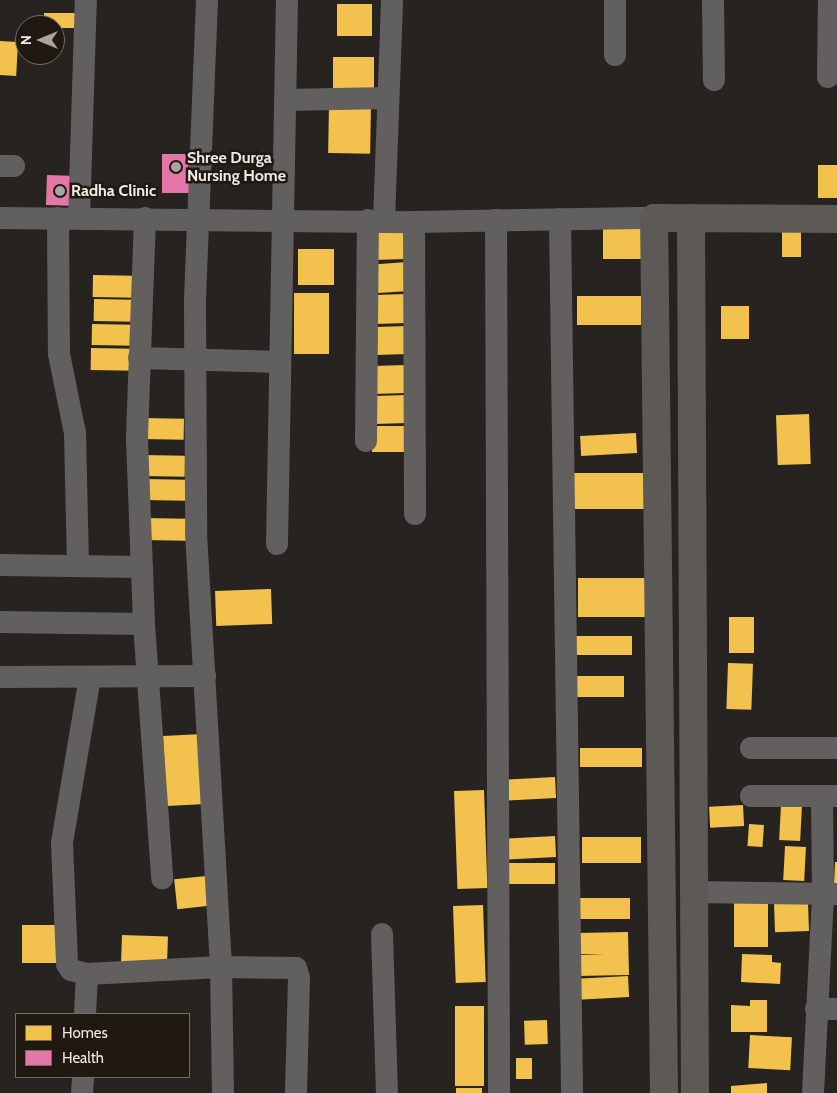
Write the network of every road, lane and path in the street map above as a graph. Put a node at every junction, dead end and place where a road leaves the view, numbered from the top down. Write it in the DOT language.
graph roads {
  1 [pos="86,0"];
  2 [pos="207,0"];
  3 [pos="287,0"];
  4 [pos="392,0"];
  5 [pos="615,0"];
  6 [pos="713,0"];
  7 [pos="829,0"];
  8 [pos="615,55"];
  9 [pos="828,77"];
  10 [pos="714,80"];
  11 [pos="388,98"];
  12 [pos="285,100"];
  13 [pos="0,218"];
  14 [pos="68,218"];
  15 [pos="145,218"];
  16 [pos="198,218"];
  17 [pos="654,218"];
  18 [pos="691,218"];
  19 [pos="281,219"];
  20 [pos="560,219"];
  21 [pos="837,219"];
  22 [pos="376,220"];
  23 [pos="496,220"];
  24 [pos="414,222"];
  25 [pos="139,358"];
  26 [pos="194,359"];
  27 [pos="279,362"];
  28 [pos="366,441"];
  29 [pos="415,514"];
  30 [pos="277,544"];
  31 [pos="0,565"];
  32 [pos="78,566"];
  33 [pos="142,567"];
  34 [pos="0,622"];
  35 [pos="144,624"];
  36 [pos="204,676"];
  37 [pos="0,677"];
  38 [pos="90,677"];
  39 [pos="148,677"];
  40 [pos="751,748"];
  41 [pos="837,748"];
  42 [pos="751,796"];
  43 [pos="830,796"];
  44 [pos="162,878"];
  45 [pos="694,892"];
  46 [pos="830,894"];
  47 [pos="382,934"];
  48 [pos="221,967"];
  49 [pos="87,974"];
  50 [pos="827,1009"];
  51 [pos="86,1013"];
  52 [pos="83,1078"];
  53 [pos="82,1093"];
  54 [pos="223,1093"];
  55 [pos="296,1093"];
  56 [pos="387,1093"];
  57 [pos="499,1093"];
  58 [pos="572,1093"];
  59 [pos="664,1093"];
  60 [pos="695,1093"];
  61 [pos="813,1093"];
  1 -- 14 [label="street"];
  2 -- 16 [label="street"];
  3 -- 12 [label="street"];
  4 -- 11 [label="street"];
  5 -- 8 [label="street"];
  6 -- 10 [label="street"];
  7 -- 9 [label="street"];
  11 -- 12 [label="street"];
  11 -- 22 [label="street"];
  12 -- 19 [label="street"];
  13 -- 14 [label="street"];
  14 -- 15 [label="street"];
  14 -- 32 [label="street"];
  15 -- 16 [label="street"];
  15 -- 25 [label="street"];
  16 -- 19 [label="street"];
  16 -- 26 [label="street"];
  17 -- 18 [label="street"];
  17 -- 20 [label="street"];
  17 -- 59 [label="street"];
  18 -- 21 [label="street"];
  18 -- 45 [label="street"];
  19 -- 22 [label="street"];
  19 -- 27 [label="street"];
  20 -- 23 [label="street"];
  20 -- 58 [label="street"];
  22 -- 24 [label="street"];
  22 -- 28 [label="street"];
  23 -- 24 [label="street"];
  23 -- 57 [label="street"];
  24 -- 29 [label="street"];
  25 -- 26 [label="street"];
  25 -- 33 [label="street"];
  26 -- 27 [label="street"];
  26 -- 36 [label="street"];
  27 -- 30 [label="street"];
  31 -- 32 [label="street"];
  32 -- 33 [label="street"];
  33 -- 35 [label="street"];
  34 -- 35 [label="street"];
  35 -- 39 [label="street"];
  36 -- 39 [label="street"];
  36 -- 48 [label="street"];
  37 -- 38 [label="street"];
  38 -- 39 [label="street"];
  38 -- 49 [label="street"];
  39 -- 44 [label="street"];
  40 -- 41 [label="street"];
  42 -- 43 [label="street"];
  43 -- 46 [label="street"];
  45 -- 46 [label="street"];
  45 -- 60 [label="street"];
  46 -- 50 [label="street"];
  47 -- 56 [label="street"];
  48 -- 49 [label="street"];
  48 -- 54 [label="street"];
  48 -- 55 [label="street"];
  49 -- 51 [label="street"];
  50 -- 61 [label="street"];
  52 -- 53 [label="street"];
}
